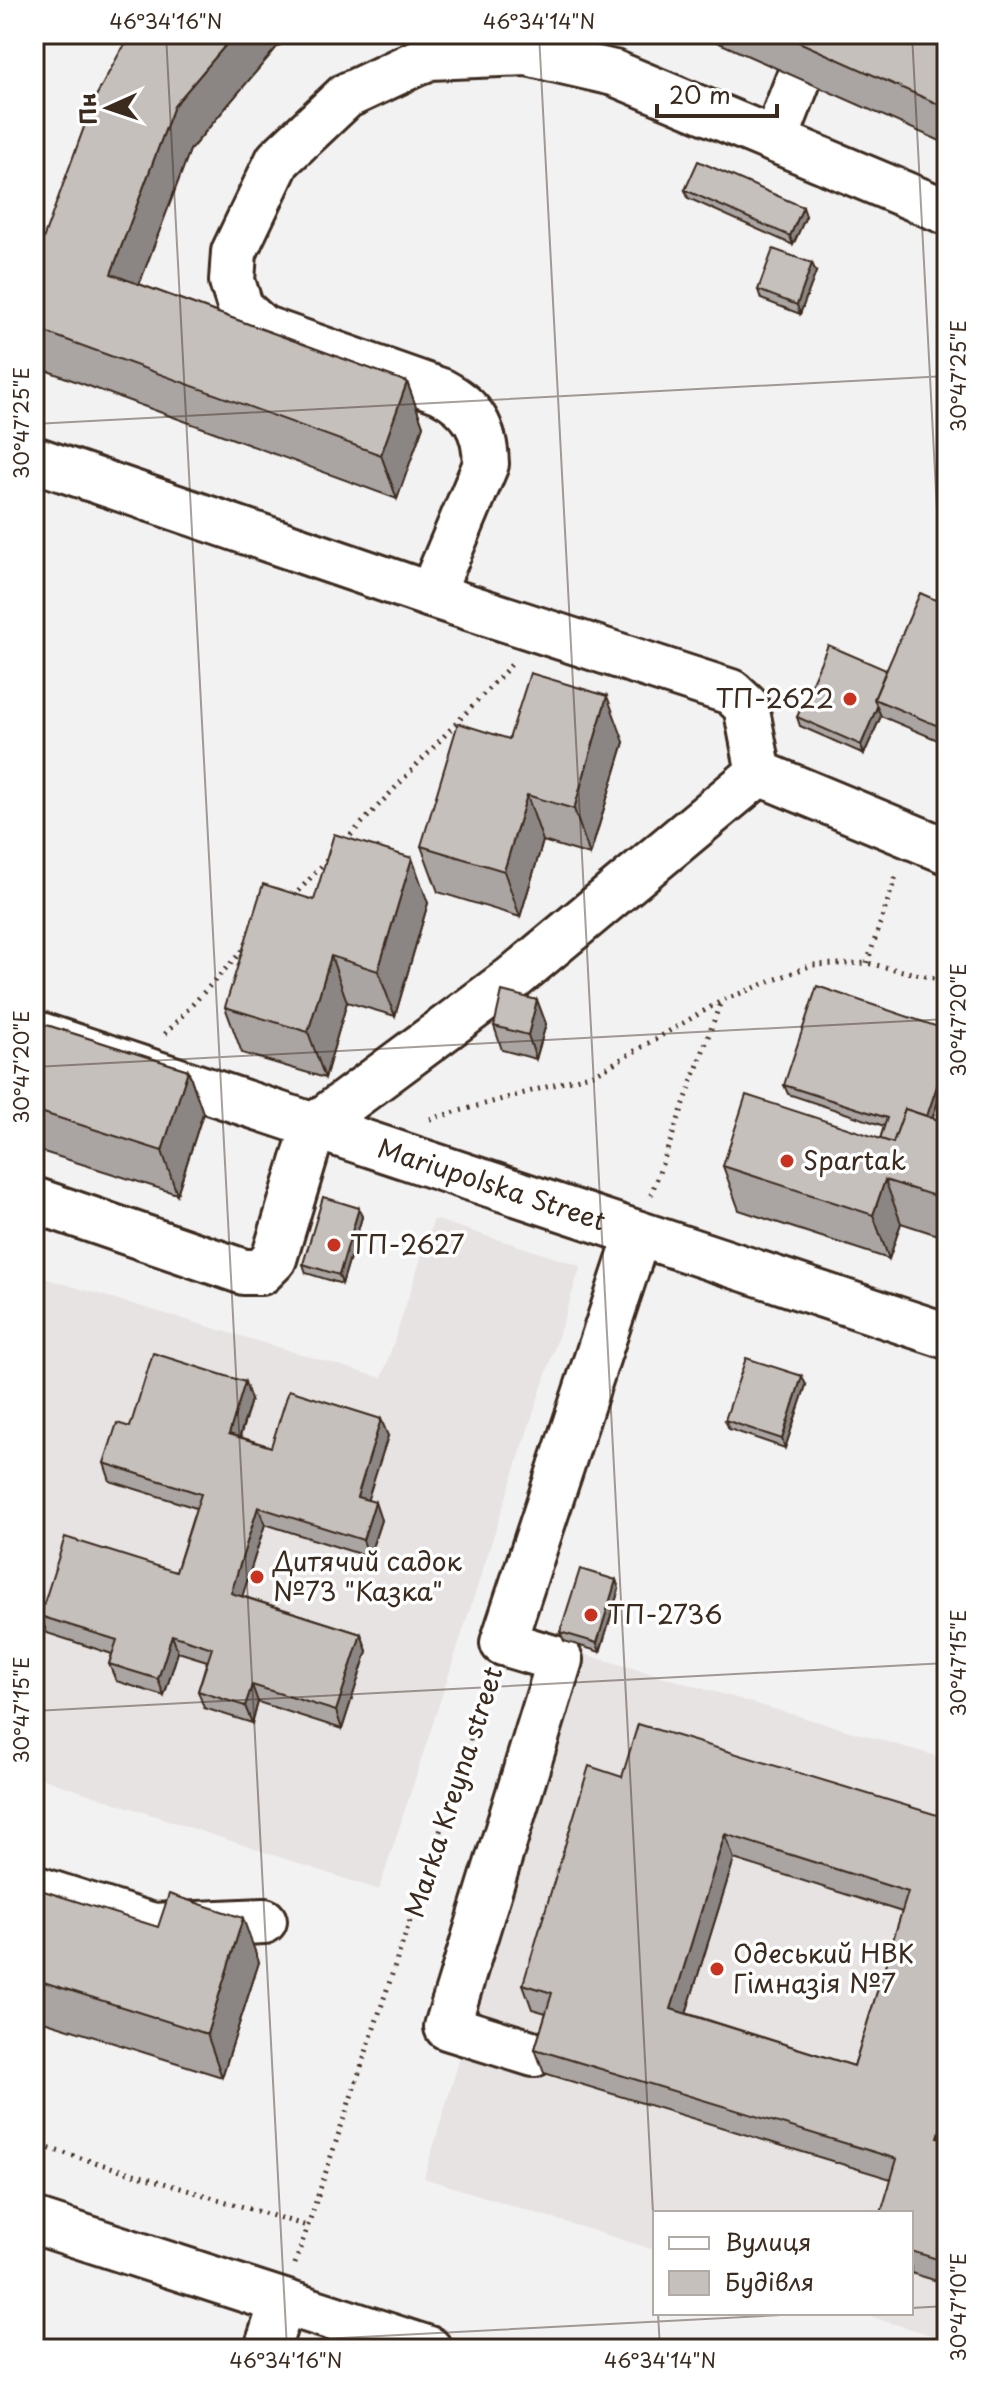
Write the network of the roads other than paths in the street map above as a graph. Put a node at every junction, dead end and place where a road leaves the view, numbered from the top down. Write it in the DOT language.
graph roads {
  1 [pos="799,78"];
  2 [pos="775,140"];
  3 [pos="947,212"];
  4 [pos="34,459"];
  5 [pos="431,595"];
  6 [pos="759,773"];
  7 [pos="929,843"];
  8 [pos="34,1033"];
  9 [pos="314,1126"];
  10 [pos="34,1200"];
  11 [pos="638,1234"];
  12 [pos="947,1336"];
  13 [pos="34,1888"];
  14 [pos="264,1921"];
  15 [pos="534,2054"];
  16 [pos="34,2221"];
  17 [pos="282,2303"];
  18 [pos="267,2349"];
  19 [pos="429,2349"];
  1 -- 2 [label="street"];
  2 -- 3 [label="street"];
  2 -- 5 [label="street"];
  4 -- 5 [label="street"];
  5 -- 6 [label="street"];
  6 -- 7 [label="street"];
  6 -- 9 [label="street"];
  8 -- 9 [label="street, Mariupolska Street"];
  9 -- 10 [label="street"];
  9 -- 11 [label="street, Mariupolska Street"];
  11 -- 12 [label="street, Mariupolska Street"];
  11 -- 15 [label="street, Marka Kreyna street"];
  13 -- 14 [label="street"];
  16 -- 17 [label="street"];
  17 -- 18 [label="street"];
  17 -- 19 [label="street"];
}
